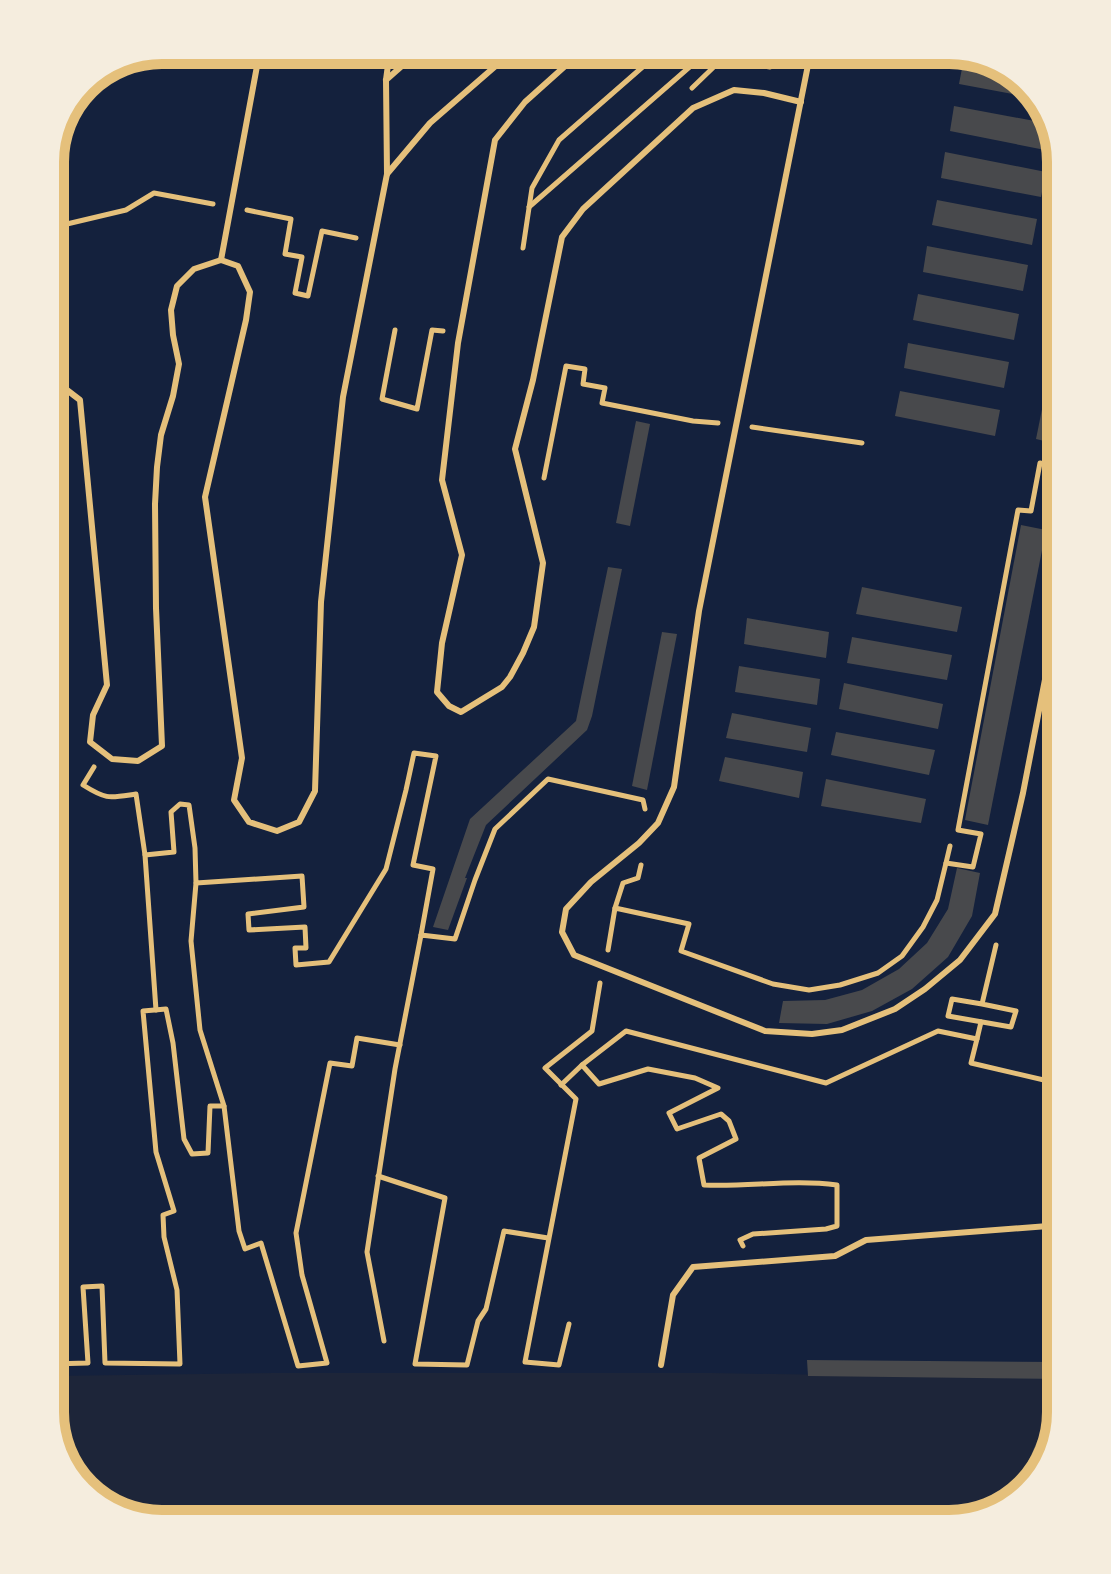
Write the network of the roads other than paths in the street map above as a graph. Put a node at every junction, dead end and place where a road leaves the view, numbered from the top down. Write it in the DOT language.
graph roads {
  1 [pos="257,64"];
  2 [pos="388,64"];
  3 [pos="404,64"];
  4 [pos="498,64"];
  5 [pos="567,64"];
  6 [pos="808,64"];
  7 [pos="386,80"];
  8 [pos="801,102"];
  9 [pos="387,174"];
  10 [pos="221,260"];
  11 [pos="64,388"];
  12 [pos="1047,669"];
  13 [pos="1047,1226"];
  14 [pos="661,1365"];
  1 -- 10 [label="lane"];
  2 -- 7 [label="lane"];
  3 -- 7 [label="lane"];
  4 -- 9 [label="lane"];
  5 -- 8 [label="lane"];
  6 -- 8 [label="lane"];
  7 -- 9 [label="lane"];
  8 -- 12 [label="lane"];
  9 -- 10 [label="lane"];
  10 -- 11 [label="lane"];
  13 -- 14 [label="lane"];
}
